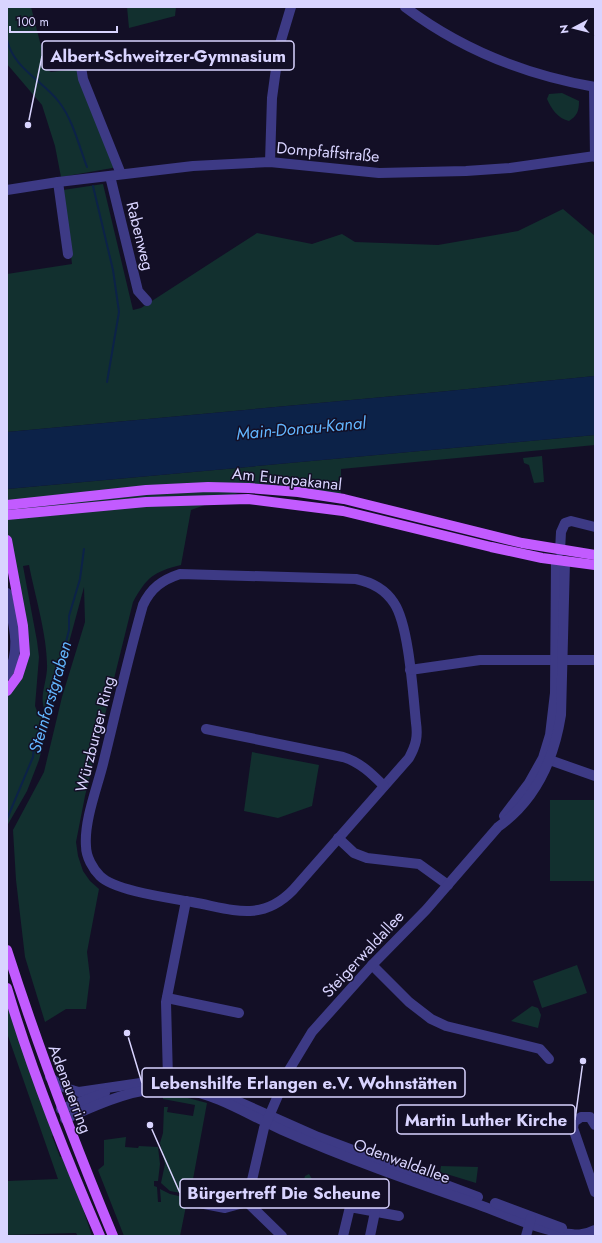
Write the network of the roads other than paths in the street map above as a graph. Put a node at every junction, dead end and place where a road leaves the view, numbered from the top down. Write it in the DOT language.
graph roads {
  1 [pos="291,7"];
  2 [pos="405,7"];
  3 [pos="81,68"];
  4 [pos="595,87"];
  5 [pos="595,156"];
  6 [pos="270,162"];
  7 [pos="122,174"];
  8 [pos="110,176"];
  9 [pos="58,182"];
  10 [pos="7,190"];
  11 [pos="68,254"];
  12 [pos="147,301"];
  13 [pos="7,505"];
  14 [pos="7,515"];
  15 [pos="595,527"];
  16 [pos="7,540"];
  17 [pos="560,550"];
  18 [pos="595,555"];
  19 [pos="560,561"];
  20 [pos="595,565"];
  21 [pos="7,593"];
  22 [pos="560,659"];
  23 [pos="595,660"];
  24 [pos="410,670"];
  25 [pos="7,675"];
  26 [pos="7,690"];
  27 [pos="206,729"];
  28 [pos="547,759"];
  29 [pos="595,776"];
  30 [pos="384,786"];
  31 [pos="338,838"];
  32 [pos="448,885"];
  33 [pos="186,901"];
  34 [pos="7,950"];
  35 [pos="372,966"];
  36 [pos="7,988"];
  37 [pos="167,998"];
  38 [pos="239,1013"];
  39 [pos="549,1059"];
  40 [pos="50,1077"];
  41 [pos="168,1079"];
  42 [pos="125,1085"];
  43 [pos="61,1109"];
  44 [pos="52,1119"];
  45 [pos="65,1119"];
  46 [pos="268,1119"];
  47 [pos="595,1125"];
  48 [pos="595,1192"];
  49 [pos="189,1201"];
  50 [pos="247,1202"];
  51 [pos="375,1212"];
  52 [pos="399,1216"];
  53 [pos="531,1220"];
  54 [pos="595,1230"];
  55 [pos="100,1236"];
  56 [pos="113,1236"];
  57 [pos="282,1236"];
  58 [pos="343,1236"];
  59 [pos="370,1236"];
  60 [pos="526,1236"];
  1 -- 6 [label="street"];
  2 -- 4 [label="street"];
  3 -- 7 [label="street"];
  4 -- 5 [label="street"];
  5 -- 6 [label="street, Dompfaffstraße"];
  6 -- 7 [label="street, Dompfaffstraße"];
  7 -- 8 [label="street, Dompfaffstraße"];
  8 -- 9 [label="street, Dompfaffstraße"];
  8 -- 12 [label="street, Rabenweg"];
  9 -- 10 [label="street, Dompfaffstraße"];
  9 -- 11 [label="street"];
  13 -- 17 [label="main road, Am Europakanal"];
  14 -- 19 [label="main road, Am Europakanal"];
  15 -- 17 [label="street"];
  16 -- 26 [label="main road"];
  17 -- 18 [label="main road, Am Europakanal"];
  17 -- 19 [label="main road"];
  19 -- 20 [label="main road, Am Europakanal"];
  19 -- 22 [label="street, Steigerwaldallee"];
  21 -- 25 [label="street"];
  22 -- 23 [label="street"];
  22 -- 24 [label="street"];
  22 -- 28 [label="street, Steigerwaldallee"];
  24 -- 30 [label="street, Würzburger Ring"];
  24 -- 33 [label="street, Würzburger Ring"];
  27 -- 30 [label="street"];
  28 -- 29 [label="street"];
  28 -- 32 [label="street, Steigerwaldallee"];
  30 -- 31 [label="street, Würzburger Ring"];
  31 -- 32 [label="street"];
  31 -- 33 [label="street, Würzburger Ring"];
  32 -- 35 [label="street, Steigerwaldallee"];
  33 -- 37 [label="street"];
  34 -- 40 [label="main road, Adenauerring"];
  35 -- 39 [label="street"];
  35 -- 46 [label="street, Steigerwaldallee"];
  36 -- 44 [label="main road, Adenauerring"];
  37 -- 38 [label="street"];
  37 -- 41 [label="street"];
  40 -- 42 [label="street, Odenwaldallee"];
  40 -- 43 [label="main road, Adenauerring"];
  41 -- 42 [label="street, Odenwaldallee"];
  41 -- 46 [label="street, Odenwaldallee"];
  42 -- 43 [label="street, Odenwaldallee"];
  43 -- 44 [label="main road"];
  43 -- 45 [label="main road, Adenauerring"];
  44 -- 45 [label="main road"];
  44 -- 55 [label="main road, Adenauerring"];
  45 -- 46 [label="street, Odenwaldallee"];
  45 -- 56 [label="main road, Adenauerring"];
  46 -- 50 [label="street, Steigerwaldallee"];
  46 -- 53 [label="street, Odenwaldallee"];
  47 -- 48 [label="street"];
  49 -- 50 [label="street"];
  50 -- 57 [label="street"];
  51 -- 52 [label="street"];
  51 -- 58 [label="street"];
  51 -- 59 [label="street"];
  53 -- 54 [label="street, Odenwaldallee"];
  53 -- 60 [label="street"];
}
